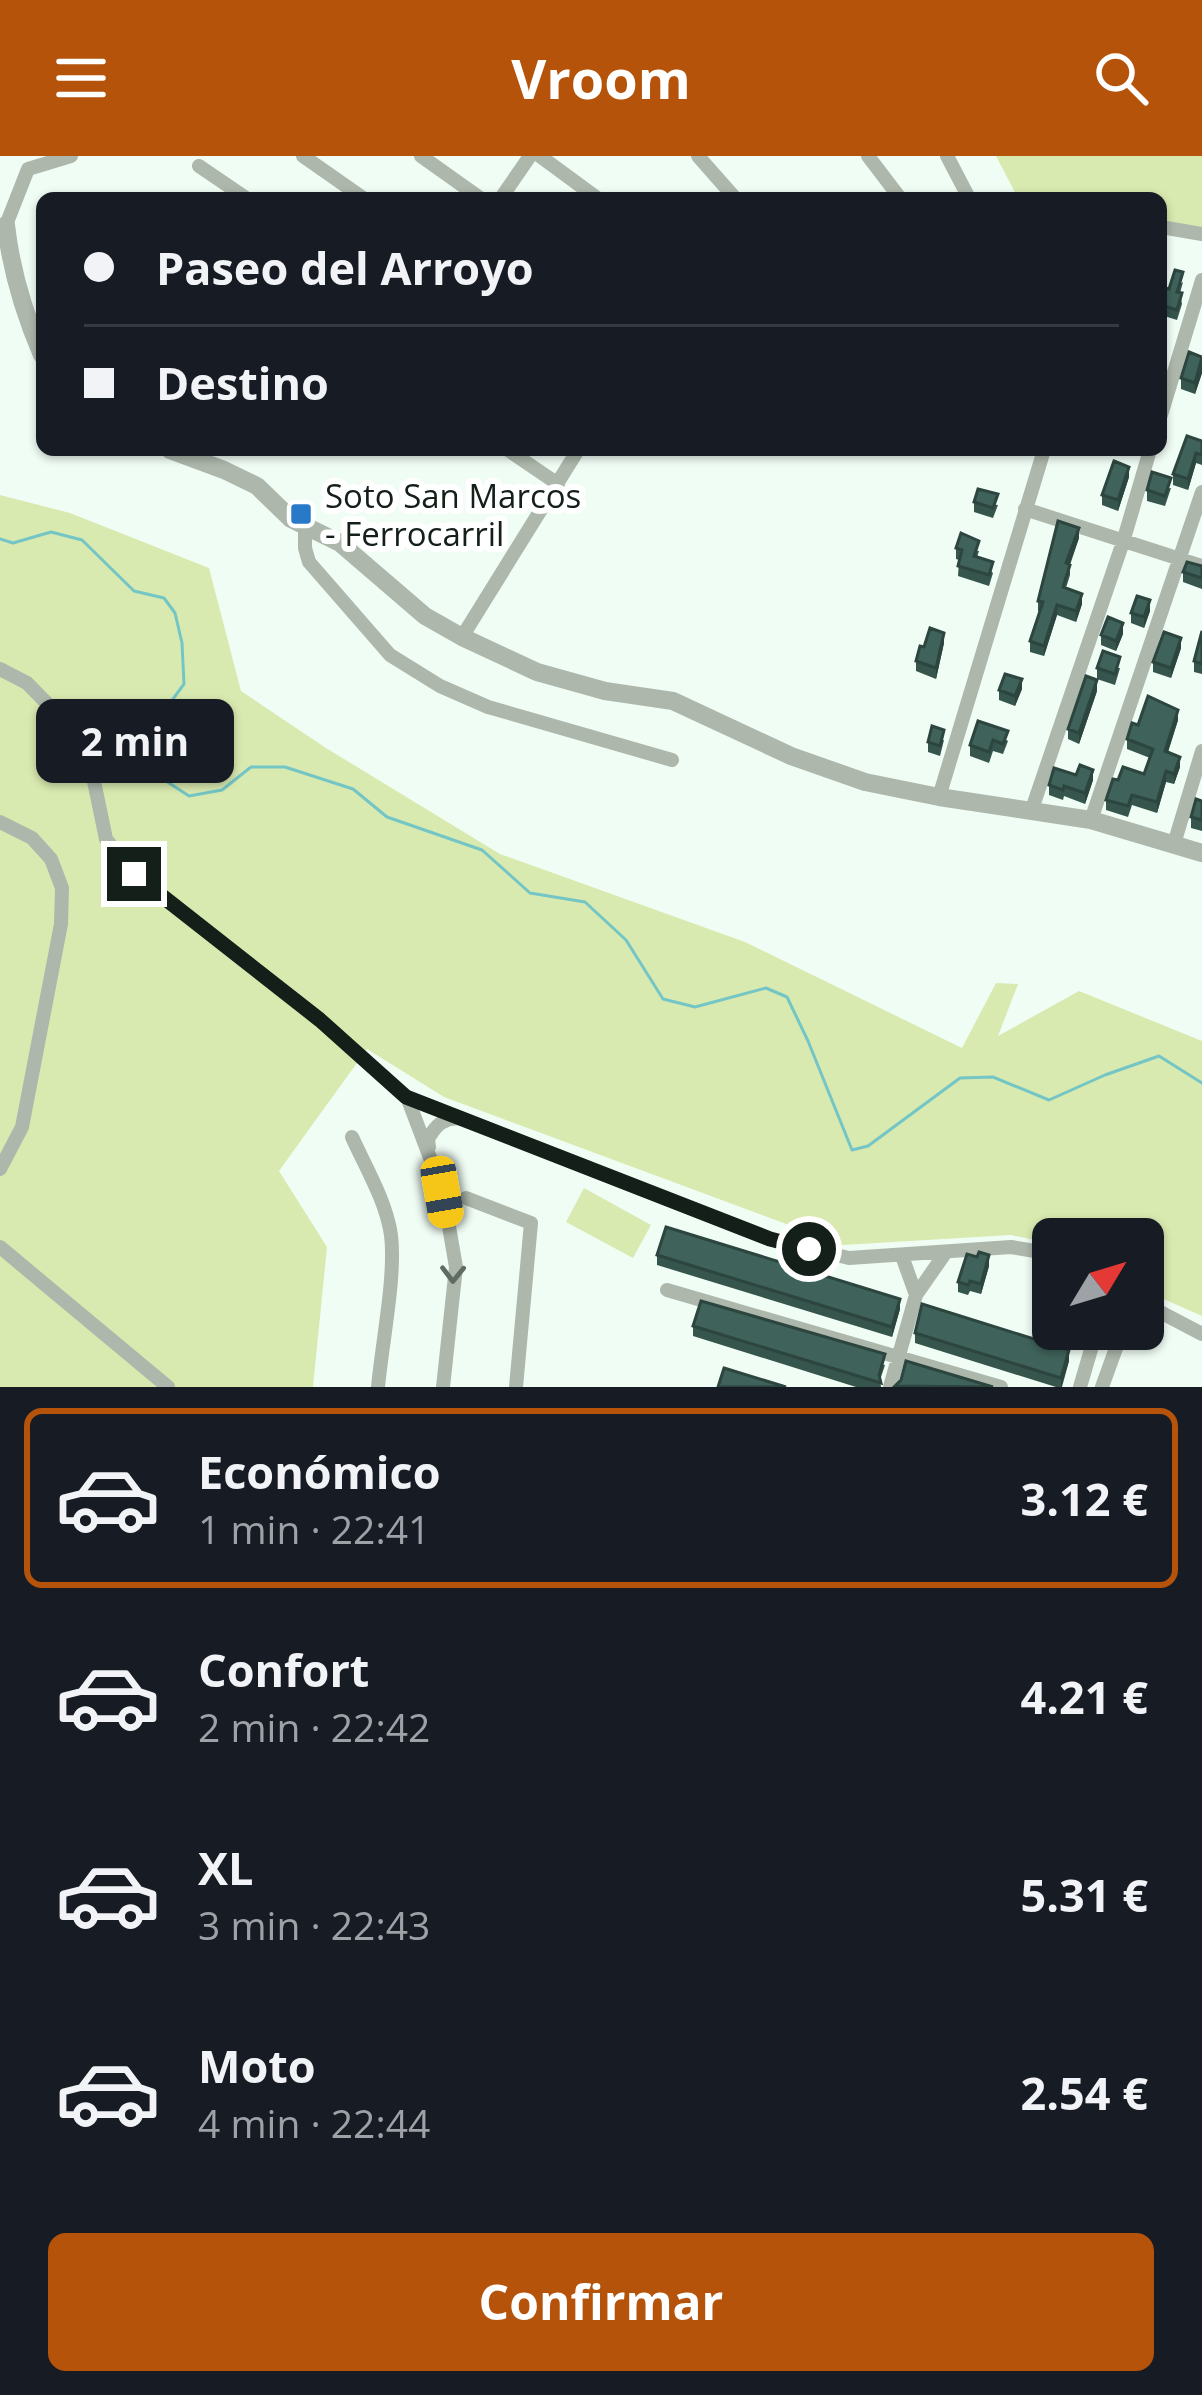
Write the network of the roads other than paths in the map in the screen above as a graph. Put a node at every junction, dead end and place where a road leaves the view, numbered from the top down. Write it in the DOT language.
graph roads {
  1 [pos="71,156"];
  2 [pos="303,156"];
  3 [pos="421,156"];
  4 [pos="530,156"];
  5 [pos="540,156"];
  6 [pos="698,156"];
  7 [pos="868,156"];
  8 [pos="947,156"];
  9 [pos="33,163"];
  10 [pos="200,166"];
  11 [pos="237,192"];
  12 [pos="354,192"];
  13 [pos="472,192"];
  14 [pos="505,192"];
  15 [pos="589,192"];
  16 [pos="730,192"];
  17 [pos="895,192"];
  18 [pos="966,192"];
  19 [pos="3,227"];
  20 [pos="1167,228"];
  21 [pos="1202,234"];
  22 [pos="1202,280"];
  23 [pos="36,342"];
  24 [pos="1167,395"];
  25 [pos="186,456"];
  26 [pos="517,456"];
  27 [pos="574,456"];
  28 [pos="1042,456"];
  29 [pos="1148,456"];
  30 [pos="558,484"];
  31 [pos="1202,492"];
  32 [pos="1025,509"];
  33 [pos="305,527"];
  34 [pos="1123,542"];
  35 [pos="1181,560"];
  36 [pos="1202,566"];
  37 [pos="462,637"];
  38 [pos="0,669"];
  39 [pos="1202,751"];
  40 [pos="672,760"];
  41 [pos="939,797"];
  42 [pos="1032,809"];
  43 [pos="1091,820"];
  44 [pos="0,822"];
  45 [pos="1174,844"];
  46 [pos="1202,853"];
  47 [pos="406,1097"];
  48 [pos="459,1118"];
  49 [pos="352,1137"];
  50 [pos="432,1163"];
  51 [pos="0,1169"];
  52 [pos="466,1198"];
  53 [pos="0,1247"];
  54 [pos="1032,1250"];
  55 [pos="946,1252"];
  56 [pos="902,1256"];
  57 [pos="667,1290"];
  58 [pos="916,1295"];
  59 [pos="1164,1314"];
  60 [pos="1202,1334"];
  61 [pos="1091,1350"];
  62 [pos="1115,1350"];
  63 [pos="899,1358"];
  64 [pos="168,1387"];
  65 [pos="378,1387"];
  66 [pos="442,1387"];
  67 [pos="516,1387"];
  68 [pos="890,1387"];
  69 [pos="1001,1387"];
  70 [pos="1080,1387"];
  71 [pos="1102,1387"];
  1 -- 9 [label="street"];
  2 -- 12 [label="street"];
  3 -- 13 [label="street"];
  4 -- 14 [label="street"];
  5 -- 15 [label="street"];
  6 -- 16 [label="street"];
  7 -- 17 [label="street"];
  8 -- 18 [label="street"];
  9 -- 19 [label="street"];
  10 -- 11 [label="street"];
  19 -- 23 [label="street"];
  20 -- 21 [label="street"];
  22 -- 24 [label="street"];
  25 -- 33 [label="street"];
  26 -- 30 [label="street"];
  27 -- 30 [label="street"];
  28 -- 32 [label="street"];
  29 -- 34 [label="street"];
  30 -- 37 [label="street"];
  31 -- 35 [label="street"];
  32 -- 34 [label="street"];
  32 -- 41 [label="street"];
  33 -- 37 [label="street"];
  33 -- 40 [label="street"];
  34 -- 35 [label="street"];
  34 -- 42 [label="street"];
  35 -- 36 [label="street"];
  35 -- 43 [label="street"];
  37 -- 41 [label="street"];
  38 -- 47 [label="street"];
  39 -- 45 [label="street"];
  41 -- 42 [label="street"];
  42 -- 43 [label="street"];
  43 -- 45 [label="street"];
  44 -- 51 [label="street"];
  45 -- 46 [label="street"];
  47 -- 48 [label="street"];
  47 -- 50 [label="street"];
  48 -- 50 [label="street"];
  48 -- 56 [label="street"];
  49 -- 65 [label="street"];
  50 -- 66 [label="street, one-way"];
  52 -- 67 [label="street"];
  53 -- 64 [label="street"];
  54 -- 55 [label="street"];
  55 -- 56 [label="street"];
  55 -- 58 [label="street"];
  56 -- 58 [label="street"];
  57 -- 63 [label="street"];
  58 -- 63 [label="street"];
  59 -- 60 [label="street"];
  61 -- 70 [label="street"];
  62 -- 71 [label="street"];
  63 -- 68 [label="street"];
  63 -- 69 [label="street"];
}
